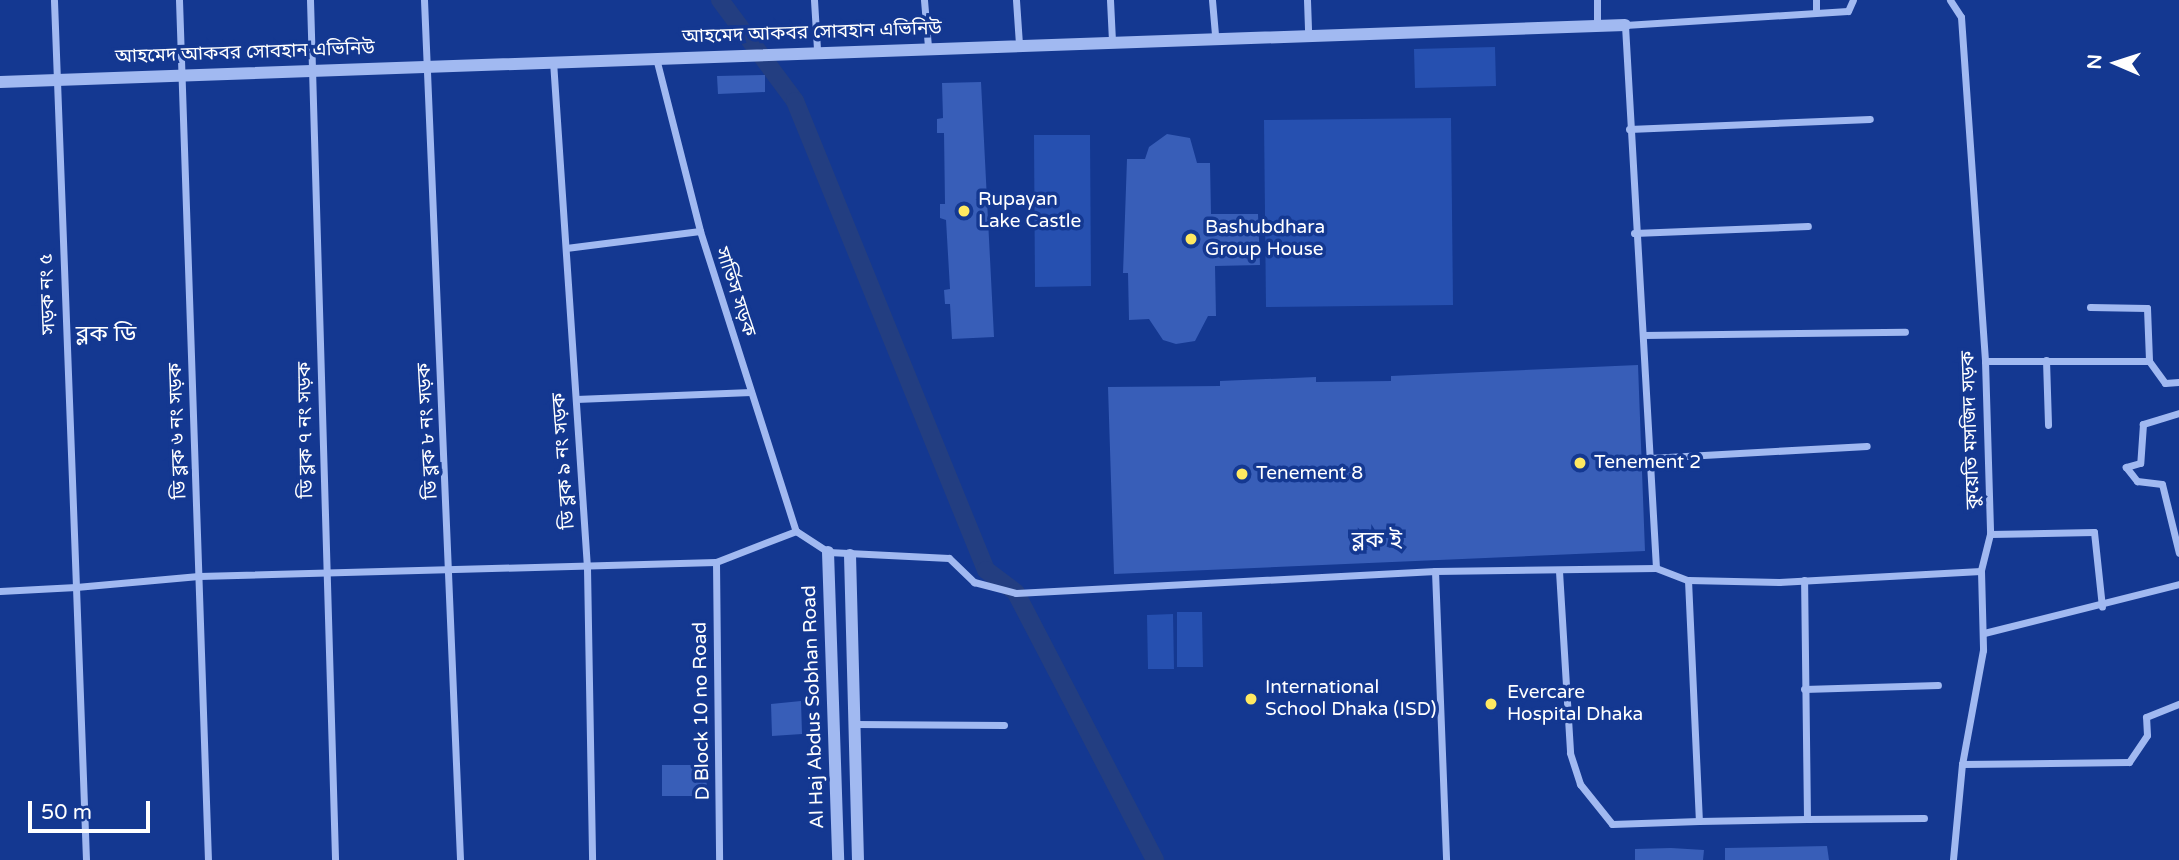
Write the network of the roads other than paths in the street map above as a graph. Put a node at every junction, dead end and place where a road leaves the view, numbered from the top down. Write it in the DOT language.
graph roads {
  1 [pos="54,0"];
  2 [pos="179,0"];
  3 [pos="310,0"];
  4 [pos="424,0"];
  5 [pos="814,0"];
  6 [pos="924,0"];
  7 [pos="1016,0"];
  8 [pos="1110,0"];
  9 [pos="1212,0"];
  10 [pos="1307,0"];
  11 [pos="1597,0"];
  12 [pos="1816,0"];
  13 [pos="1853,0"];
  14 [pos="1950,0"];
  15 [pos="1816,12"];
  16 [pos="1597,25"];
  17 [pos="1625,25"];
  18 [pos="1308,33"];
  19 [pos="1214,37"];
  20 [pos="1112,41"];
  21 [pos="1019,44"];
  22 [pos="928,47"];
  23 [pos="817,49"];
  24 [pos="656,58"];
  25 [pos="553,60"];
  26 [pos="426,65"];
  27 [pos="315,70"];
  28 [pos="181,76"];
  29 [pos="55,79"];
  30 [pos="0,82"];
  31 [pos="1870,119"];
  32 [pos="1629,129"];
  33 [pos="1808,226"];
  34 [pos="700,231"];
  35 [pos="1634,233"];
  36 [pos="566,248"];
  37 [pos="2090,307"];
  38 [pos="1905,332"];
  39 [pos="1643,335"];
  40 [pos="2046,360"];
  41 [pos="2149,361"];
  42 [pos="1985,362"];
  43 [pos="2179,382"];
  44 [pos="751,392"];
  45 [pos="576,399"];
  46 [pos="2179,412"];
  47 [pos="2048,425"];
  48 [pos="1867,446"];
  49 [pos="1650,458"];
  50 [pos="796,531"];
  51 [pos="1990,534"];
  52 [pos="828,552"];
  53 [pos="2179,553"];
  54 [pos="850,555"];
  55 [pos="716,562"];
  56 [pos="587,568"];
  57 [pos="1656,568"];
  58 [pos="1435,571"];
  59 [pos="1559,571"];
  60 [pos="1981,571"];
  61 [pos="450,572"];
  62 [pos="325,575"];
  63 [pos="199,576"];
  64 [pos="1688,580"];
  65 [pos="1804,580"];
  66 [pos="2179,584"];
  67 [pos="76,587"];
  68 [pos="0,591"];
  69 [pos="2102,607"];
  70 [pos="1984,633"];
  71 [pos="1938,685"];
  72 [pos="1804,689"];
  73 [pos="2179,704"];
  74 [pos="855,724"];
  75 [pos="1004,725"];
  76 [pos="1962,764"];
  77 [pos="1924,818"];
  78 [pos="1807,819"];
  79 [pos="1699,821"];
  80 [pos="86,860"];
  81 [pos="208,860"];
  82 [pos="335,860"];
  83 [pos="460,860"];
  84 [pos="592,860"];
  85 [pos="719,860"];
  86 [pos="838,860"];
  87 [pos="858,860"];
  88 [pos="1446,860"];
  89 [pos="1954,860"];
  1 -- 29 [label="street, সড়ক নং ৫"];
  2 -- 28 [label="street, ডি ব্লক ৬ নং সড়ক"];
  3 -- 27 [label="street, ডি ব্লক ৭ নং সড়ক"];
  4 -- 26 [label="street, ডি ব্লক ৮ নং সড়ক"];
  5 -- 23 [label="street"];
  6 -- 22 [label="street"];
  7 -- 21 [label="street"];
  8 -- 20 [label="street"];
  9 -- 19 [label="street"];
  10 -- 18 [label="street"];
  11 -- 16 [label="street"];
  12 -- 15 [label="street"];
  13 -- 15 [label="street"];
  14 -- 42 [label="street, কুয়েতি মসজিদ সড়ক"];
  15 -- 17 [label="street"];
  16 -- 17 [label="street, আহমেদ আকবর সোবহান এভিনিউ"];
  16 -- 18 [label="street, আহমেদ আকবর সোবহান এভিনিউ"];
  17 -- 32 [label="street"];
  18 -- 19 [label="street, আহমেদ আকবর সোবহান এভিনিউ"];
  19 -- 20 [label="street, আহমেদ আকবর সোবহান এভিনিউ"];
  20 -- 21 [label="street, আহমেদ আকবর সোবহান এভিনিউ"];
  21 -- 22 [label="street, আহমেদ আকবর সোবহান এভিনিউ"];
  22 -- 23 [label="street, আহমেদ আকবর সোবহান এভিনিউ"];
  23 -- 24 [label="street, আহমেদ আকবর সোবহান এভিনিউ"];
  24 -- 25 [label="street, আহমেদ আকবর সোবহান এভিনিউ"];
  24 -- 34 [label="street, সার্ভিস সড়ক"];
  25 -- 26 [label="street, আহমেদ আকবর সোবহান এভিনিউ"];
  25 -- 36 [label="street, ডি ব্লক ৯ নং সড়ক"];
  26 -- 27 [label="street, আহমেদ আকবর সোবহান এভিনিউ"];
  26 -- 61 [label="street, ডি ব্লক ৮ নং সড়ক"];
  27 -- 28 [label="street, আহমেদ আকবর সোবহান এভিনিউ"];
  27 -- 62 [label="street, ডি ব্লক ৭ নং সড়ক"];
  28 -- 29 [label="street, আহমেদ আকবর সোবহান এভিনিউ"];
  28 -- 63 [label="street, ডি ব্লক ৬ নং সড়ক"];
  29 -- 30 [label="street, আহমেদ আকবর সোবহান এভিনিউ"];
  29 -- 67 [label="street, সড়ক নং ৫"];
  31 -- 32 [label="street"];
  32 -- 35 [label="street"];
  33 -- 35 [label="street"];
  34 -- 36 [label="street"];
  34 -- 44 [label="street, সার্ভিস সড়ক"];
  35 -- 39 [label="street"];
  36 -- 45 [label="street, ডি ব্লক ৯ নং সড়ক"];
  37 -- 41 [label="street"];
  38 -- 39 [label="street"];
  39 -- 49 [label="street"];
  40 -- 41 [label="street"];
  40 -- 42 [label="street"];
  40 -- 47 [label="street"];
  41 -- 43 [label="street"];
  42 -- 51 [label="street, কুয়েতি মসজিদ সড়ক"];
  44 -- 45 [label="street"];
  44 -- 50 [label="street, সার্ভিস সড়ক"];
  45 -- 56 [label="street, ডি ব্লক ৯ নং সড়ক"];
  46 -- 53 [label="street"];
  48 -- 49 [label="street"];
  49 -- 57 [label="street"];
  50 -- 52 [label="street"];
  50 -- 55 [label="street"];
  51 -- 60 [label="street, কুয়েতি মসজিদ সড়ক"];
  51 -- 69 [label="street"];
  52 -- 54 [label="street"];
  52 -- 86 [label="street, Al Haj Abdus Sobhan Road"];
  54 -- 58 [label="street"];
  54 -- 74 [label="street"];
  55 -- 56 [label="street"];
  55 -- 85 [label="street, D Block 10 no Road"];
  56 -- 61 [label="street"];
  56 -- 84 [label="street, ডি ব্লক ৯ নং সড়ক"];
  57 -- 59 [label="street"];
  57 -- 64 [label="street"];
  58 -- 59 [label="street"];
  58 -- 88 [label="street"];
  59 -- 79 [label="street"];
  60 -- 65 [label="street"];
  60 -- 70 [label="street, কুয়েতি মসজিদ সড়ক"];
  61 -- 62 [label="street"];
  61 -- 83 [label="street, ডি ব্লক ৮ নং সড়ক"];
  62 -- 63 [label="street"];
  62 -- 82 [label="street, ডি ব্লক ৭ নং সড়ক"];
  63 -- 67 [label="street"];
  63 -- 81 [label="street, ডি ব্লক ৬ নং সড়ক"];
  64 -- 65 [label="street"];
  64 -- 79 [label="street"];
  65 -- 72 [label="street"];
  66 -- 69 [label="street"];
  67 -- 68 [label="street"];
  67 -- 80 [label="street, সড়ক নং ৫"];
  69 -- 70 [label="street"];
  70 -- 76 [label="street, কুয়েতি মসজিদ সড়ক"];
  71 -- 72 [label="street"];
  72 -- 78 [label="street"];
  73 -- 76 [label="street"];
  74 -- 75 [label="street"];
  74 -- 87 [label="street"];
  76 -- 89 [label="street, কুয়েতি মসজিদ সড়ক"];
  77 -- 78 [label="street"];
  78 -- 79 [label="street"];
}
